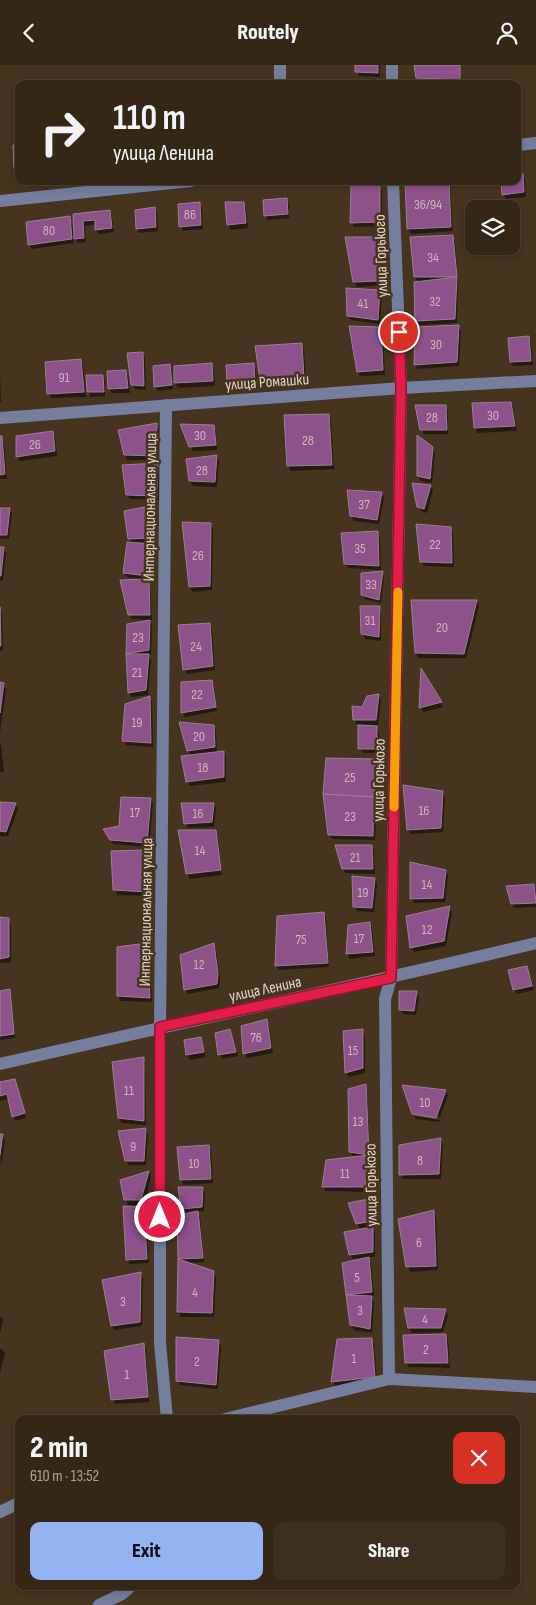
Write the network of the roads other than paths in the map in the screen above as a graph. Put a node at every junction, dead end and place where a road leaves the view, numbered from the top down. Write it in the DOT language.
graph roads {
  1 [pos="280,65"];
  2 [pos="392,65"];
  3 [pos="280,80"];
  4 [pos="392,80"];
  5 [pos="536,143"];
  6 [pos="521,145"];
  7 [pos="153,185"];
  8 [pos="393,185"];
  9 [pos="0,201"];
  10 [pos="536,381"];
  11 [pos="401,388"];
  12 [pos="166,405"];
  13 [pos="0,417"];
  14 [pos="536,943"];
  15 [pos="391,978"];
  16 [pos="160,1027"];
  17 [pos="0,1064"];
  18 [pos="389,1379"];
  19 [pos="536,1387"];
  20 [pos="166,1415"];
  21 [pos="241,1415"];
  22 [pos="15,1505"];
  23 [pos="0,1512"];
  24 [pos="127,1590"];
  25 [pos="99,1605"];
  1 -- 3 [label="street"];
  2 -- 4 [label="street"];
  5 -- 6 [label="street"];
  7 -- 9 [label="street"];
  8 -- 11 [label="street, улица Горького"];
  10 -- 11 [label="street, улица Ромашки"];
  11 -- 12 [label="street, улица Ромашки"];
  11 -- 15 [label="street, улица Горького"];
  12 -- 13 [label="street, улица Ромашки"];
  12 -- 16 [label="street, Интернациональная улица"];
  14 -- 15 [label="street, улица Ленина"];
  15 -- 16 [label="street, улица Ленина"];
  15 -- 18 [label="street, улица Горького"];
  16 -- 17 [label="street, улица Ленина"];
  16 -- 20 [label="street, Интернациональная улица"];
  18 -- 19 [label="street"];
  18 -- 21 [label="street"];
  22 -- 23 [label="street"];
  24 -- 25 [label="street"];
}
